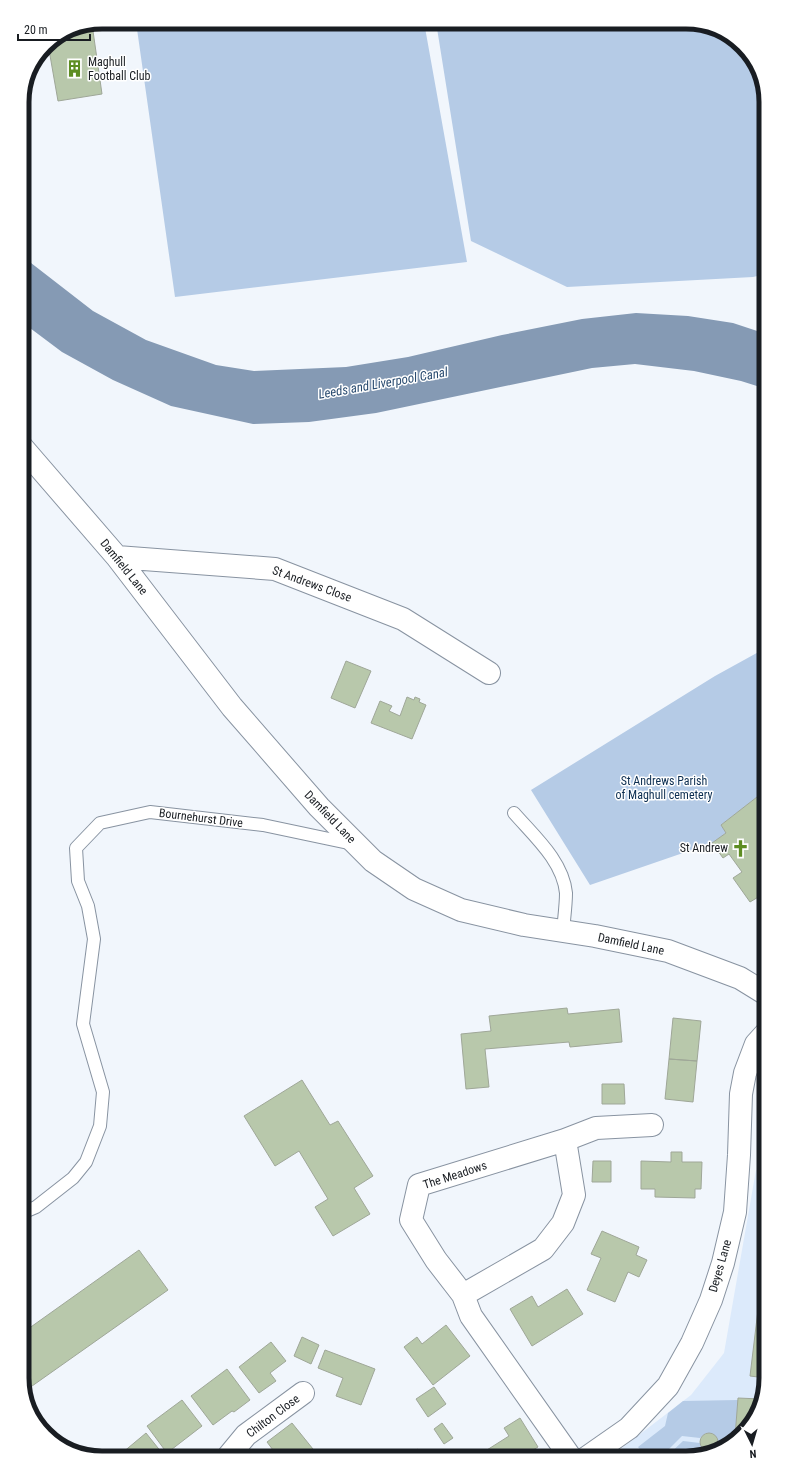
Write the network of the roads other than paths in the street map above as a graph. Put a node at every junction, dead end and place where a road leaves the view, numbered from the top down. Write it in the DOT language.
graph roads {
  1 [pos="29,455"];
  2 [pos="117,556"];
  3 [pos="488,673"];
  4 [pos="514,813"];
  5 [pos="357,845"];
  6 [pos="563,931"];
  7 [pos="759,990"];
  8 [pos="759,1041"];
  9 [pos="652,1125"];
  10 [pos="565,1140"];
  11 [pos="29,1210"];
  12 [pos="463,1295"];
  13 [pos="303,1393"];
  14 [pos="233,1451"];
  15 [pos="566,1451"];
  16 [pos="596,1451"];
  1 -- 2 [label="street, Damfield Lane"];
  2 -- 3 [label="street, St Andrews Close"];
  2 -- 5 [label="street, Damfield Lane"];
  4 -- 6 [label="lane"];
  5 -- 6 [label="street, Damfield Lane"];
  5 -- 11 [label="lane, Bournehurst Drive"];
  6 -- 7 [label="street, Damfield Lane"];
  8 -- 16 [label="street, Deyes Lane"];
  9 -- 10 [label="street, The Meadows"];
  10 -- 12 [label="street"];
  10 -- 12 [label="street, The Meadows"];
  12 -- 15 [label="street, The Meadows"];
  13 -- 14 [label="street, Chilton Close"];
}
